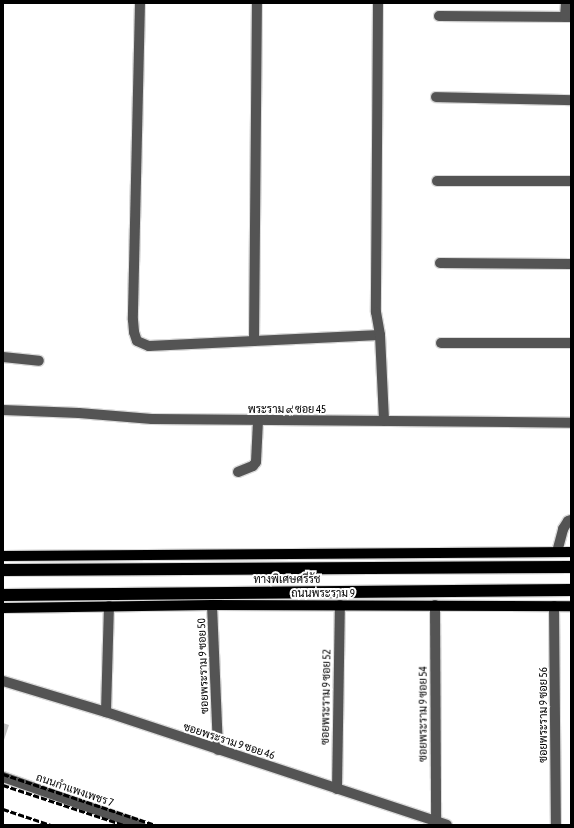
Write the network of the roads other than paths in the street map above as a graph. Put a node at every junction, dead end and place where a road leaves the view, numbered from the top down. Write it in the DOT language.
graph roads {
  1 [pos="140,3"];
  2 [pos="257,3"];
  3 [pos="378,3"];
  4 [pos="566,3"];
  5 [pos="438,16"];
  6 [pos="568,17"];
  7 [pos="436,97"];
  8 [pos="571,100"];
  9 [pos="437,181"];
  10 [pos="571,181"];
  11 [pos="440,263"];
  12 [pos="571,264"];
  13 [pos="380,334"];
  14 [pos="254,341"];
  15 [pos="441,342"];
  16 [pos="571,343"];
  17 [pos="3,356"];
  18 [pos="39,361"];
  19 [pos="3,410"];
  20 [pos="258,421"];
  21 [pos="384,421"];
  22 [pos="571,423"];
  23 [pos="238,472"];
  24 [pos="571,520"];
  25 [pos="556,552"];
  26 [pos="571,552"];
  27 [pos="3,556"];
  28 [pos="571,567"];
  29 [pos="3,570"];
  30 [pos="571,590"];
  31 [pos="3,594"];
  32 [pos="212,605"];
  33 [pos="340,605"];
  34 [pos="435,605"];
  35 [pos="109,606"];
  36 [pos="554,606"];
  37 [pos="571,606"];
  38 [pos="3,608"];
  39 [pos="3,681"];
  40 [pos="106,712"];
  41 [pos="218,750"];
  42 [pos="3,777"];
  43 [pos="337,789"];
  44 [pos="436,822"];
  45 [pos="140,825"];
  46 [pos="447,825"];
  47 [pos="556,825"];
  1 -- 14 [label="street"];
  2 -- 14 [label="street"];
  3 -- 13 [label="street"];
  4 -- 6 [label="street"];
  5 -- 6 [label="street"];
  7 -- 8 [label="street"];
  9 -- 10 [label="street"];
  11 -- 12 [label="street"];
  13 -- 14 [label="street"];
  13 -- 21 [label="street"];
  15 -- 16 [label="street"];
  17 -- 18 [label="street"];
  19 -- 20 [label="street, พระราม ๙ ซอย 45"];
  20 -- 21 [label="street, พระราม ๙ ซอย 45"];
  20 -- 23 [label="street"];
  21 -- 22 [label="street, พระราม ๙ ซอย 45"];
  24 -- 25 [label="street"];
  25 -- 26 [label="main road"];
  25 -- 27 [label="main road"];
  28 -- 29 [label="highway, ทางพิเศษศรีรัช"];
  30 -- 31 [label="highway, ทางพิเศษศรีรัช"];
  32 -- 33 [label="main road, ถนนพระราม 9"];
  32 -- 35 [label="main road, ถนนพระราม 9"];
  32 -- 41 [label="street, ซอยพระราม 9 ซอย 50"];
  33 -- 34 [label="main road, ถนนพระราม 9"];
  33 -- 43 [label="street, ซอยพระราม 9 ซอย 52"];
  34 -- 36 [label="main road, ถนนพระราม 9"];
  34 -- 44 [label="street, ซอยพระราม 9 ซอย 54"];
  35 -- 38 [label="main road, ถนนพระราม 9"];
  35 -- 40 [label="street"];
  36 -- 37 [label="main road, ถนนพระราม 9"];
  36 -- 47 [label="street, ซอยพระราม 9 ซอย 56"];
  39 -- 40 [label="street, ซอยพระราม 9 ซอย 46"];
  40 -- 41 [label="street, ซอยพระราม 9 ซอย 46"];
  41 -- 43 [label="street, ซอยพระราม 9 ซอย 46"];
  42 -- 45 [label="street, ถนนกำแพงเพชร 7"];
  43 -- 44 [label="street, ซอยพระราม 9 ซอย 46"];
  44 -- 46 [label="street, ซอยพระราม 9 ซอย 46"];
}
